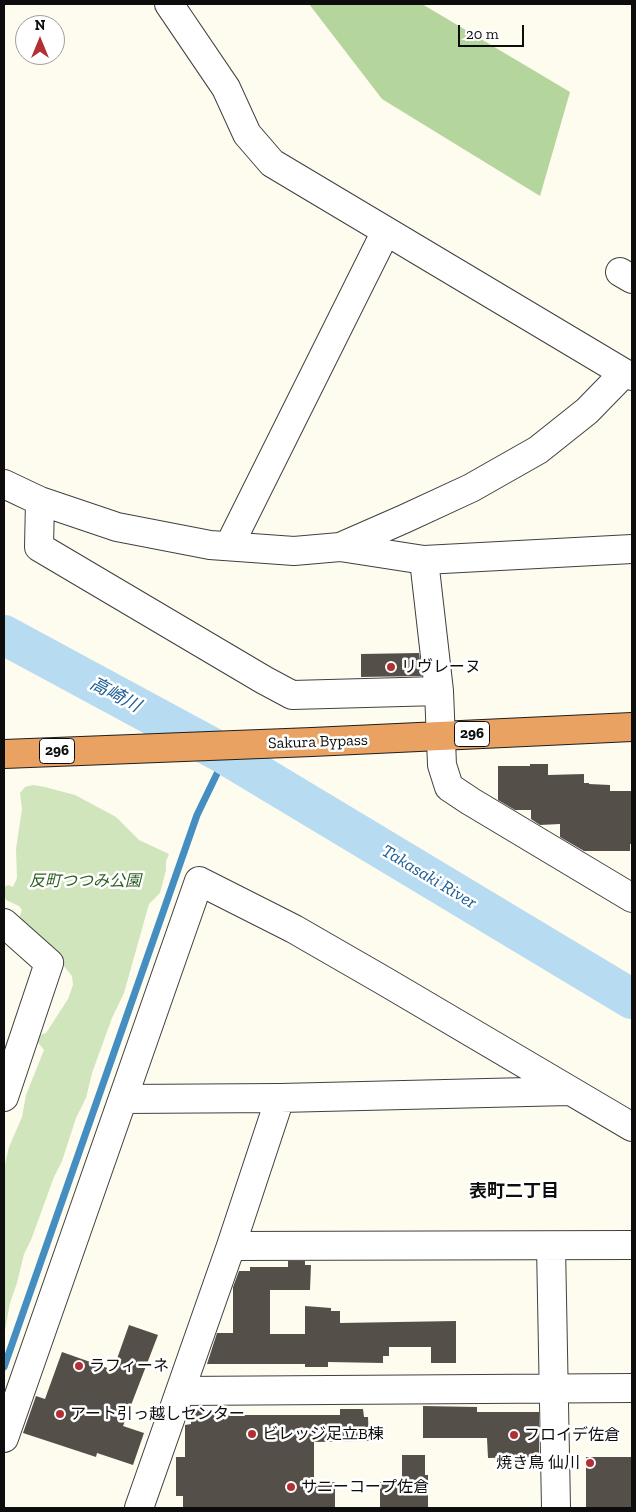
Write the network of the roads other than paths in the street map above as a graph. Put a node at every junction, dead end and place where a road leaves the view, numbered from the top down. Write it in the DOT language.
graph roads {
  1 [pos="169,4"];
  2 [pos="386,231"];
  3 [pos="628,374"];
  4 [pos="4,484"];
  5 [pos="40,501"];
  6 [pos="229,546"];
  7 [pos="340,547"];
  8 [pos="632,549"];
  9 [pos="424,560"];
  10 [pos="439,691"];
  11 [pos="632,727"];
  12 [pos="442,736"];
  13 [pos="4,754"];
  14 [pos="631,896"];
  15 [pos="4,924"];
  16 [pos="569,1091"];
  17 [pos="4,1097"];
  18 [pos="280,1098"];
  19 [pos="123,1099"];
  20 [pos="632,1127"];
  21 [pos="632,1245"];
  22 [pos="231,1246"];
  23 [pos="552,1246"];
  24 [pos="632,1388"];
  25 [pos="555,1389"];
  26 [pos="180,1391"];
  27 [pos="4,1438"];
  28 [pos="139,1508"];
  29 [pos="556,1508"];
  1 -- 2 [label="street"];
  2 -- 3 [label="street"];
  2 -- 6 [label="street"];
  3 -- 7 [label="street"];
  4 -- 5 [label="street"];
  5 -- 6 [label="street"];
  5 -- 10 [label="street"];
  6 -- 7 [label="street"];
  7 -- 9 [label="street"];
  8 -- 9 [label="street"];
  9 -- 10 [label="street"];
  10 -- 12 [label="street"];
  11 -- 12 [label="highway, Sakura Bypass / 296"];
  12 -- 13 [label="highway, Sakura Bypass / 296"];
  12 -- 14 [label="street"];
  15 -- 17 [label="street"];
  16 -- 18 [label="street"];
  16 -- 19 [label="street"];
  16 -- 20 [label="street"];
  18 -- 19 [label="street"];
  18 -- 22 [label="street"];
  19 -- 27 [label="street"];
  21 -- 23 [label="street"];
  22 -- 23 [label="street"];
  22 -- 26 [label="street"];
  23 -- 25 [label="street"];
  24 -- 25 [label="street"];
  25 -- 26 [label="street"];
  25 -- 29 [label="street"];
  26 -- 28 [label="street"];
}
